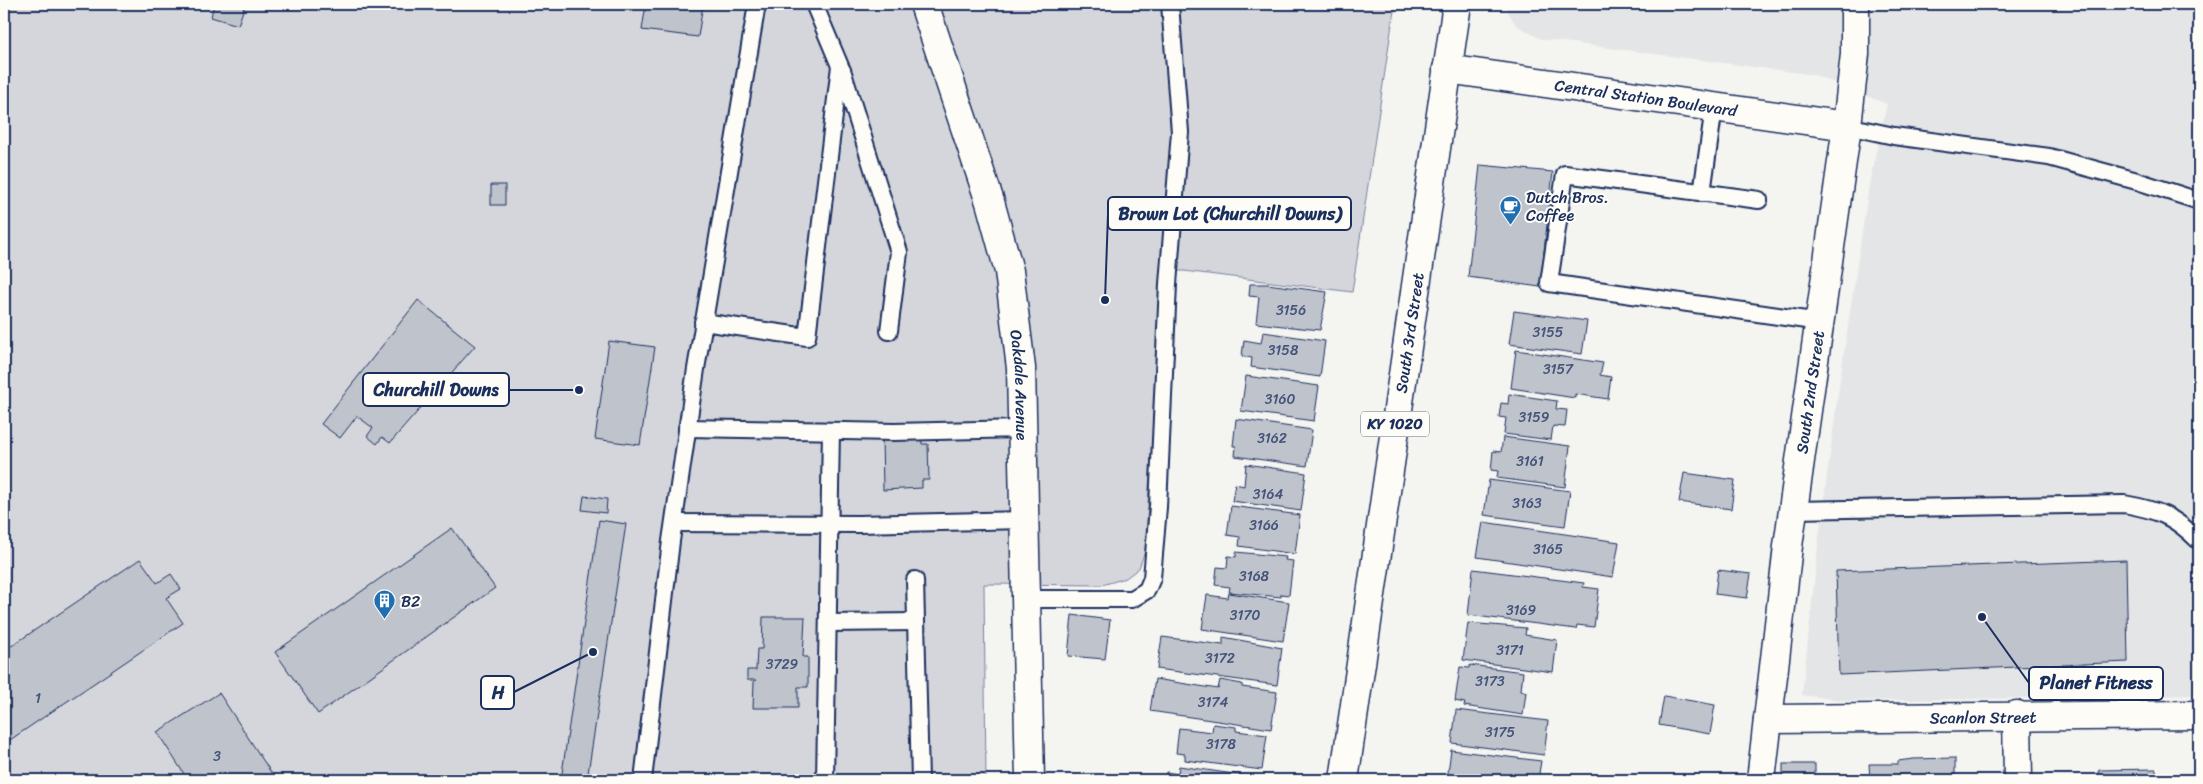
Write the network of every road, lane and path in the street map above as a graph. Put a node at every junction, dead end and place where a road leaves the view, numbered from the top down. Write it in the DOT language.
graph roads {
  1 [pos="757,4"];
  2 [pos="814,4"];
  3 [pos="924,4"];
  4 [pos="1170,4"];
  5 [pos="1456,4"];
  6 [pos="1855,4"];
  7 [pos="840,66"];
  8 [pos="1447,69"];
  9 [pos="1714,107"];
  10 [pos="1847,126"];
  11 [pos="1702,193"];
  12 [pos="1759,200"];
  13 [pos="2199,202"];
  14 [pos="703,322"];
  15 [pos="1820,322"];
  16 [pos="890,331"];
  17 [pos="687,428"];
  18 [pos="1022,429"];
  19 [pos="831,432"];
  20 [pos="1793,510"];
  21 [pos="1024,520"];
  22 [pos="674,523"];
  23 [pos="830,524"];
  24 [pos="2199,541"];
  25 [pos="914,580"];
  26 [pos="1026,599"];
  27 [pos="916,622"];
  28 [pos="828,623"];
  29 [pos="2017,715"];
  30 [pos="2199,715"];
  31 [pos="1768,718"];
  32 [pos="644,780"];
  33 [pos="825,780"];
  34 [pos="920,780"];
  35 [pos="1030,780"];
  36 [pos="1344,780"];
  37 [pos="1761,780"];
  38 [pos="2018,780"];
  1 -- 14 [label="lane"];
  2 -- 7 [label="lane"];
  3 -- 18 [label="street, Oakdale Avenue"];
  4 -- 26 [label="lane"];
  5 -- 8 [label="street, South 3rd Street / KY 1020"];
  6 -- 10 [label="street, South 2nd Street"];
  7 -- 14 [label="lane"];
  7 -- 16 [label="lane"];
  8 -- 9 [label="street, Central Station Boulevard"];
  8 -- 36 [label="street, South 3rd Street / KY 1020"];
  9 -- 10 [label="street, Central Station Boulevard"];
  9 -- 11 [label="lane"];
  10 -- 13 [label="lane"];
  10 -- 15 [label="street, South 2nd Street"];
  11 -- 12 [label="lane"];
  11 -- 15 [label="lane"];
  14 -- 17 [label="lane"];
  15 -- 20 [label="street, South 2nd Street"];
  17 -- 19 [label="lane"];
  17 -- 22 [label="lane"];
  18 -- 19 [label="lane"];
  18 -- 21 [label="street, Oakdale Avenue"];
  19 -- 23 [label="lane"];
  20 -- 24 [label="lane"];
  20 -- 31 [label="street, South 2nd Street"];
  21 -- 23 [label="lane"];
  21 -- 26 [label="street, Oakdale Avenue"];
  22 -- 23 [label="lane"];
  22 -- 32 [label="lane"];
  23 -- 28 [label="lane"];
  25 -- 27 [label="lane"];
  26 -- 35 [label="street, Oakdale Avenue"];
  27 -- 28 [label="lane"];
  27 -- 34 [label="lane"];
  28 -- 33 [label="lane"];
  29 -- 30 [label="street, Scanlon Street"];
  29 -- 31 [label="street, Scanlon Street"];
  29 -- 38 [label="street"];
  31 -- 37 [label="street, South 2nd Street"];
}
